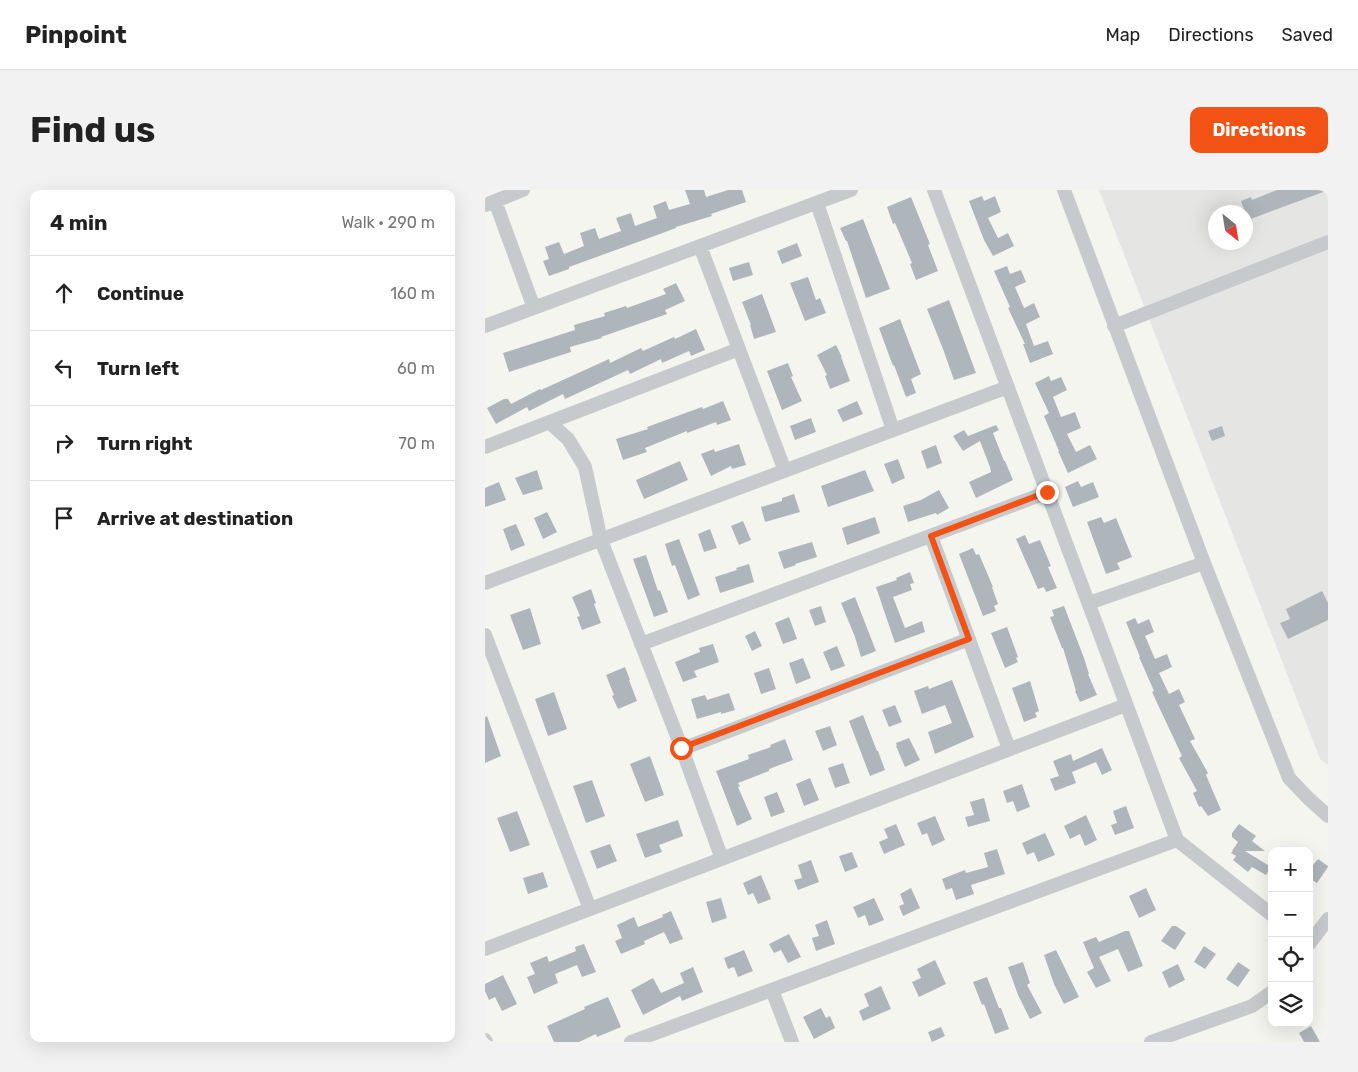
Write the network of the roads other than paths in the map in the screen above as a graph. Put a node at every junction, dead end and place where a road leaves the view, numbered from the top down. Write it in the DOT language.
graph roads {
  1 [pos="523,190"];
  2 [pos="851,190"];
  3 [pos="934,190"];
  4 [pos="1064,190"];
  5 [pos="490,203"];
  6 [pos="817,203"];
  7 [pos="1328,242"];
  8 [pos="700,246"];
  9 [pos="534,308"];
  10 [pos="485,326"];
  11 [pos="1114,326"];
  12 [pos="739,349"];
  13 [pos="1008,386"];
  14 [pos="549,422"];
  15 [pos="893,430"];
  16 [pos="485,447"];
  17 [pos="785,470"];
  18 [pos="1047,492"];
  19 [pos="931,536"];
  20 [pos="601,540"];
  21 [pos="1204,563"];
  22 [pos="485,583"];
  23 [pos="1089,603"];
  24 [pos="485,635"];
  25 [pos="969,639"];
  26 [pos="641,644"];
  27 [pos="1126,705"];
  28 [pos="681,748"];
  29 [pos="1009,750"];
  30 [pos="1328,816"];
  31 [pos="1177,840"];
  32 [pos="722,859"];
  33 [pos="590,909"];
  34 [pos="1268,911"];
  35 [pos="1328,919"];
  36 [pos="1313,939"];
  37 [pos="485,949"];
  38 [pos="772,990"];
  39 [pos="1268,995"];
  40 [pos="631,1042"];
  41 [pos="792,1042"];
  42 [pos="1151,1042"];
  1 -- 5 [label="street"];
  2 -- 6 [label="street"];
  3 -- 13 [label="street"];
  4 -- 11 [label="street"];
  5 -- 9 [label="street"];
  6 -- 8 [label="street"];
  6 -- 15 [label="street"];
  7 -- 11 [label="street"];
  8 -- 9 [label="street"];
  8 -- 12 [label="street"];
  9 -- 10 [label="street"];
  11 -- 21 [label="street"];
  12 -- 14 [label="street"];
  12 -- 17 [label="street"];
  13 -- 15 [label="street"];
  13 -- 18 [label="street"];
  14 -- 16 [label="street"];
  14 -- 20 [label="street"];
  15 -- 17 [label="street"];
  17 -- 20 [label="street"];
  18 -- 19 [label="street"];
  18 -- 23 [label="street"];
  19 -- 25 [label="street"];
  19 -- 26 [label="street"];
  20 -- 22 [label="street"];
  20 -- 26 [label="street"];
  21 -- 23 [label="street"];
  21 -- 30 [label="street"];
  23 -- 27 [label="street"];
  24 -- 33 [label="street"];
  25 -- 28 [label="street"];
  25 -- 29 [label="street"];
  26 -- 28 [label="street"];
  27 -- 29 [label="street"];
  27 -- 31 [label="street"];
  28 -- 32 [label="street"];
  29 -- 32 [label="street"];
  31 -- 34 [label="street"];
  31 -- 38 [label="street"];
  32 -- 33 [label="street"];
  33 -- 37 [label="street"];
  35 -- 36 [label="street"];
  38 -- 40 [label="street"];
  38 -- 41 [label="street"];
  39 -- 42 [label="street"];
}
